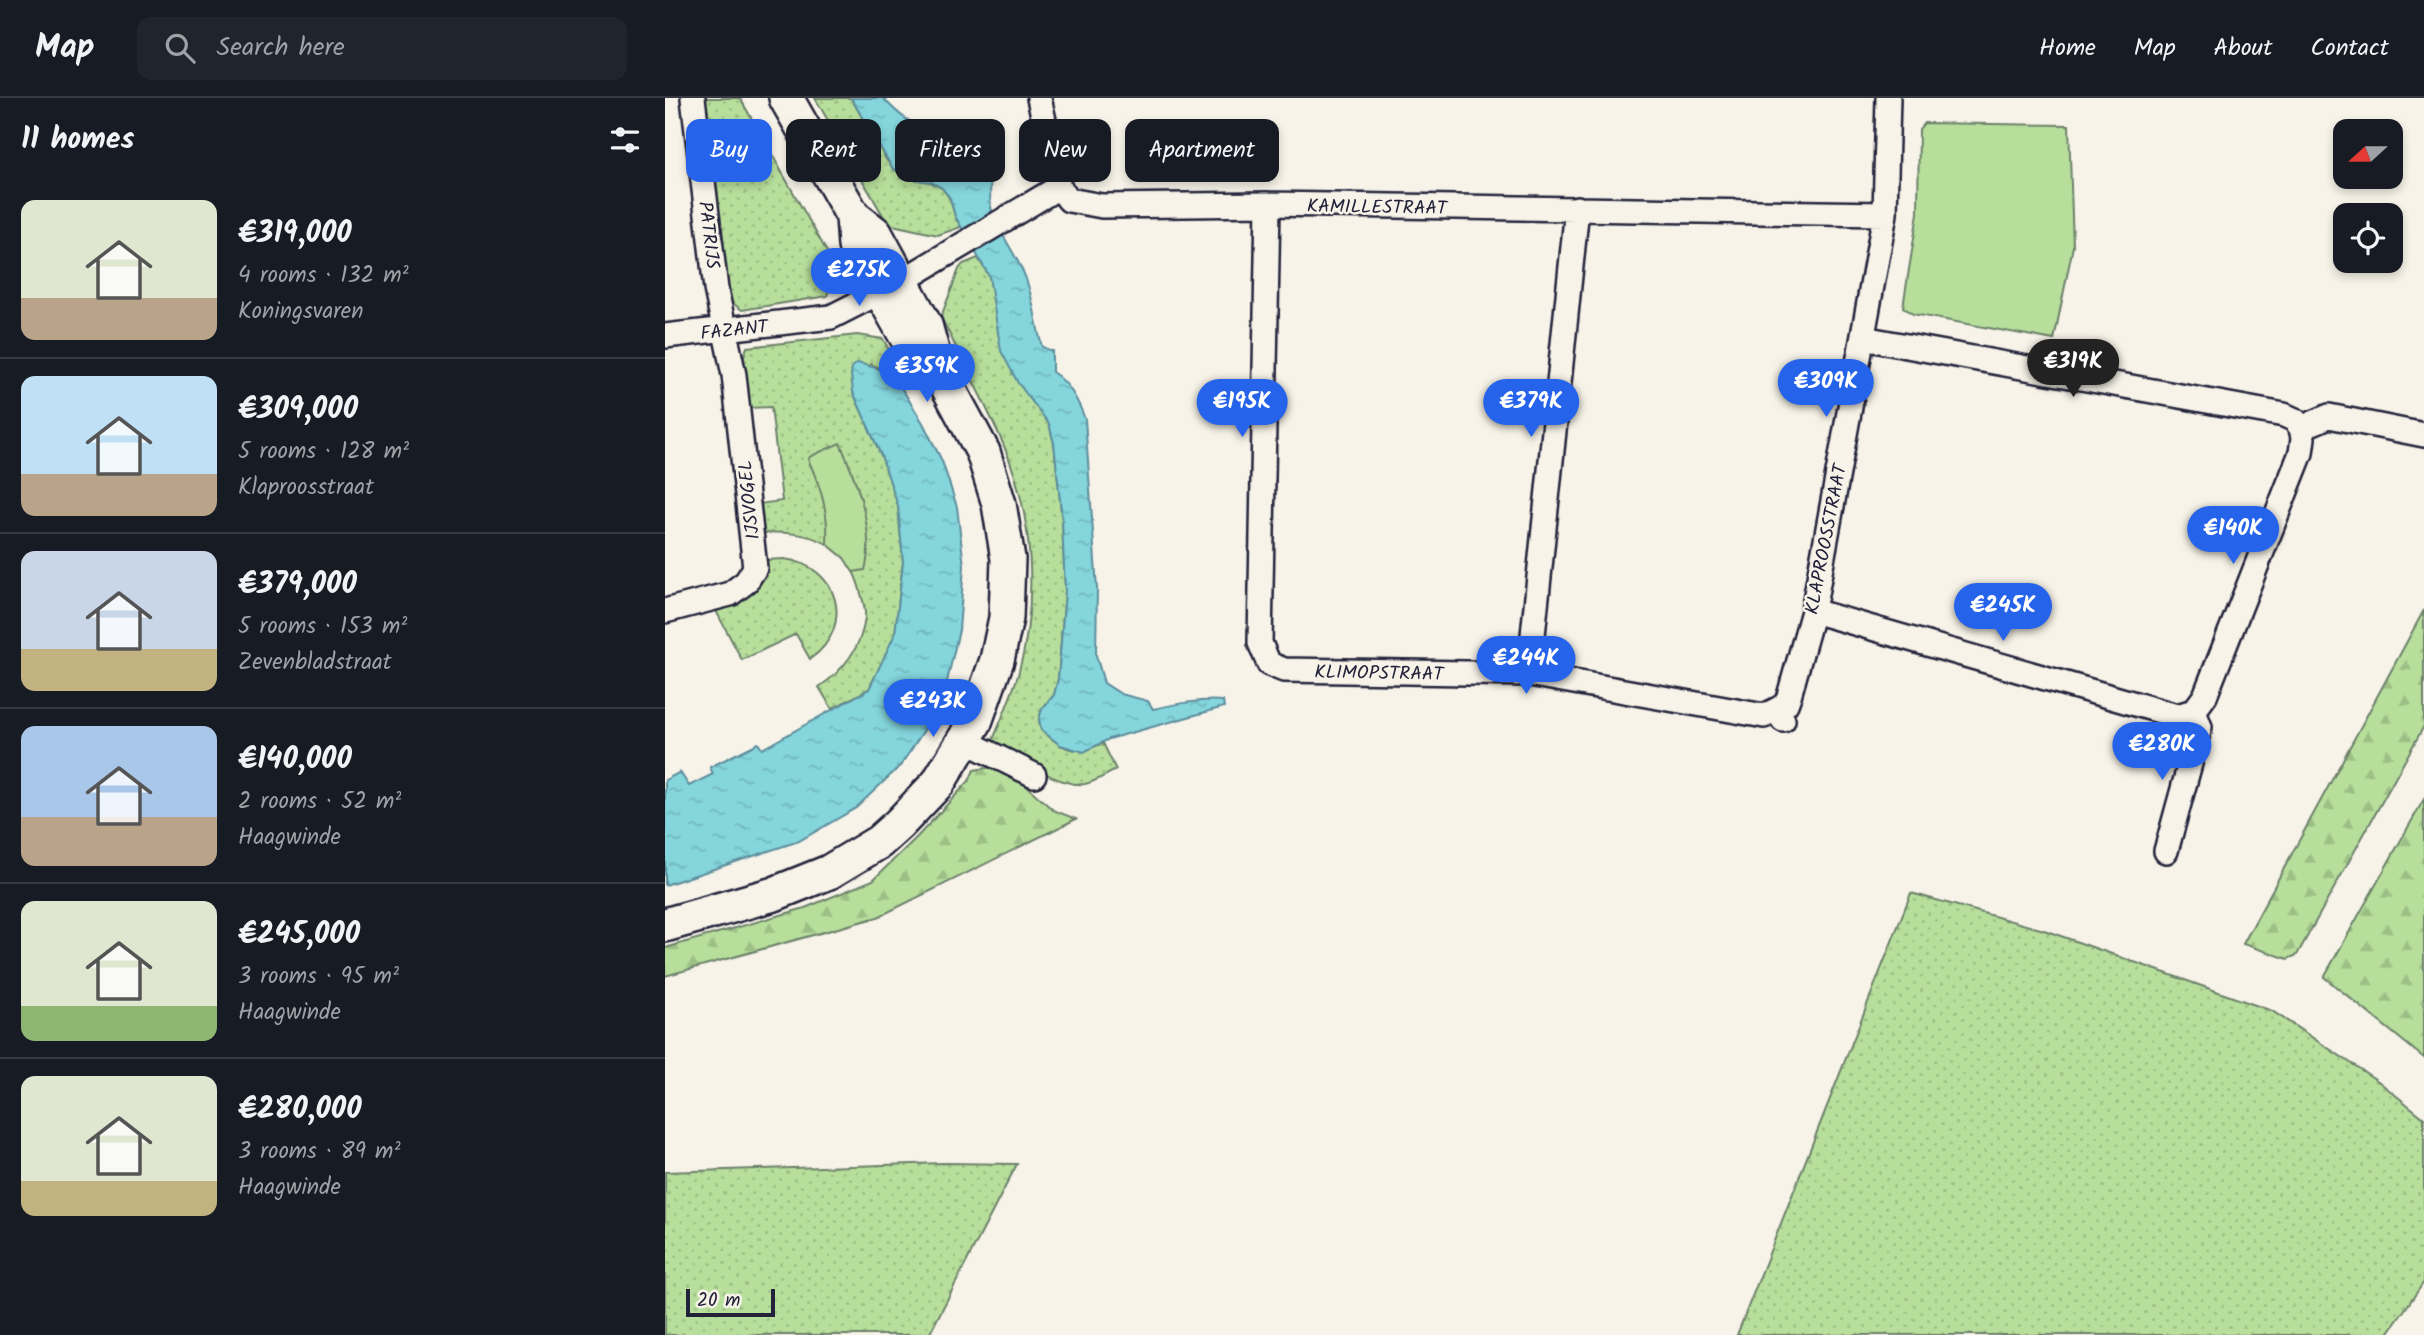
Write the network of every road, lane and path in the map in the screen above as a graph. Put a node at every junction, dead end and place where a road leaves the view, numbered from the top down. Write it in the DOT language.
graph roads {
  1 [pos="692,98"];
  2 [pos="786,98"];
  3 [pos="1039,98"];
  4 [pos="1888,98"];
  5 [pos="1059,187"];
  6 [pos="1268,204"];
  7 [pos="1577,208"];
  8 [pos="1885,214"];
  9 [pos="891,286"];
  10 [pos="725,330"];
  11 [pos="665,336"];
  12 [pos="1863,338"];
  13 [pos="2301,428"];
  14 [pos="2424,435"];
  15 [pos="665,611"];
  16 [pos="1813,611"];
  17 [pos="1529,674"];
  18 [pos="2193,711"];
  19 [pos="1782,716"];
  20 [pos="964,741"];
  21 [pos="1034,775"];
  22 [pos="2166,851"];
  23 [pos="665,925"];
  1 -- 10 [label="street, PATRIJS"];
  2 -- 9 [label="main road"];
  3 -- 5 [label="street"];
  4 -- 8 [label="street, KLAPROOSSTRAAT"];
  5 -- 6 [label="street, KAMILLESTRAAT"];
  5 -- 9 [label="street"];
  6 -- 7 [label="street, KAMILLESTRAAT"];
  6 -- 17 [label="street, KLIMOPSTRAAT"];
  7 -- 8 [label="street, KAMILLESTRAAT"];
  7 -- 17 [label="street"];
  8 -- 12 [label="street, KLAPROOSSTRAAT"];
  9 -- 10 [label="street, FAZANT"];
  9 -- 20 [label="main road"];
  10 -- 11 [label="street, FAZANT"];
  10 -- 15 [label="street, IJSVOGEL"];
  12 -- 13 [label="street"];
  12 -- 16 [label="street, KLAPROOSSTRAAT"];
  13 -- 14 [label="street"];
  13 -- 18 [label="street"];
  16 -- 18 [label="street"];
  16 -- 19 [label="street, KLAPROOSSTRAAT"];
  17 -- 19 [label="street, KLIMOPSTRAAT"];
  18 -- 22 [label="street"];
  20 -- 21 [label="street"];
  20 -- 23 [label="main road"];
}
